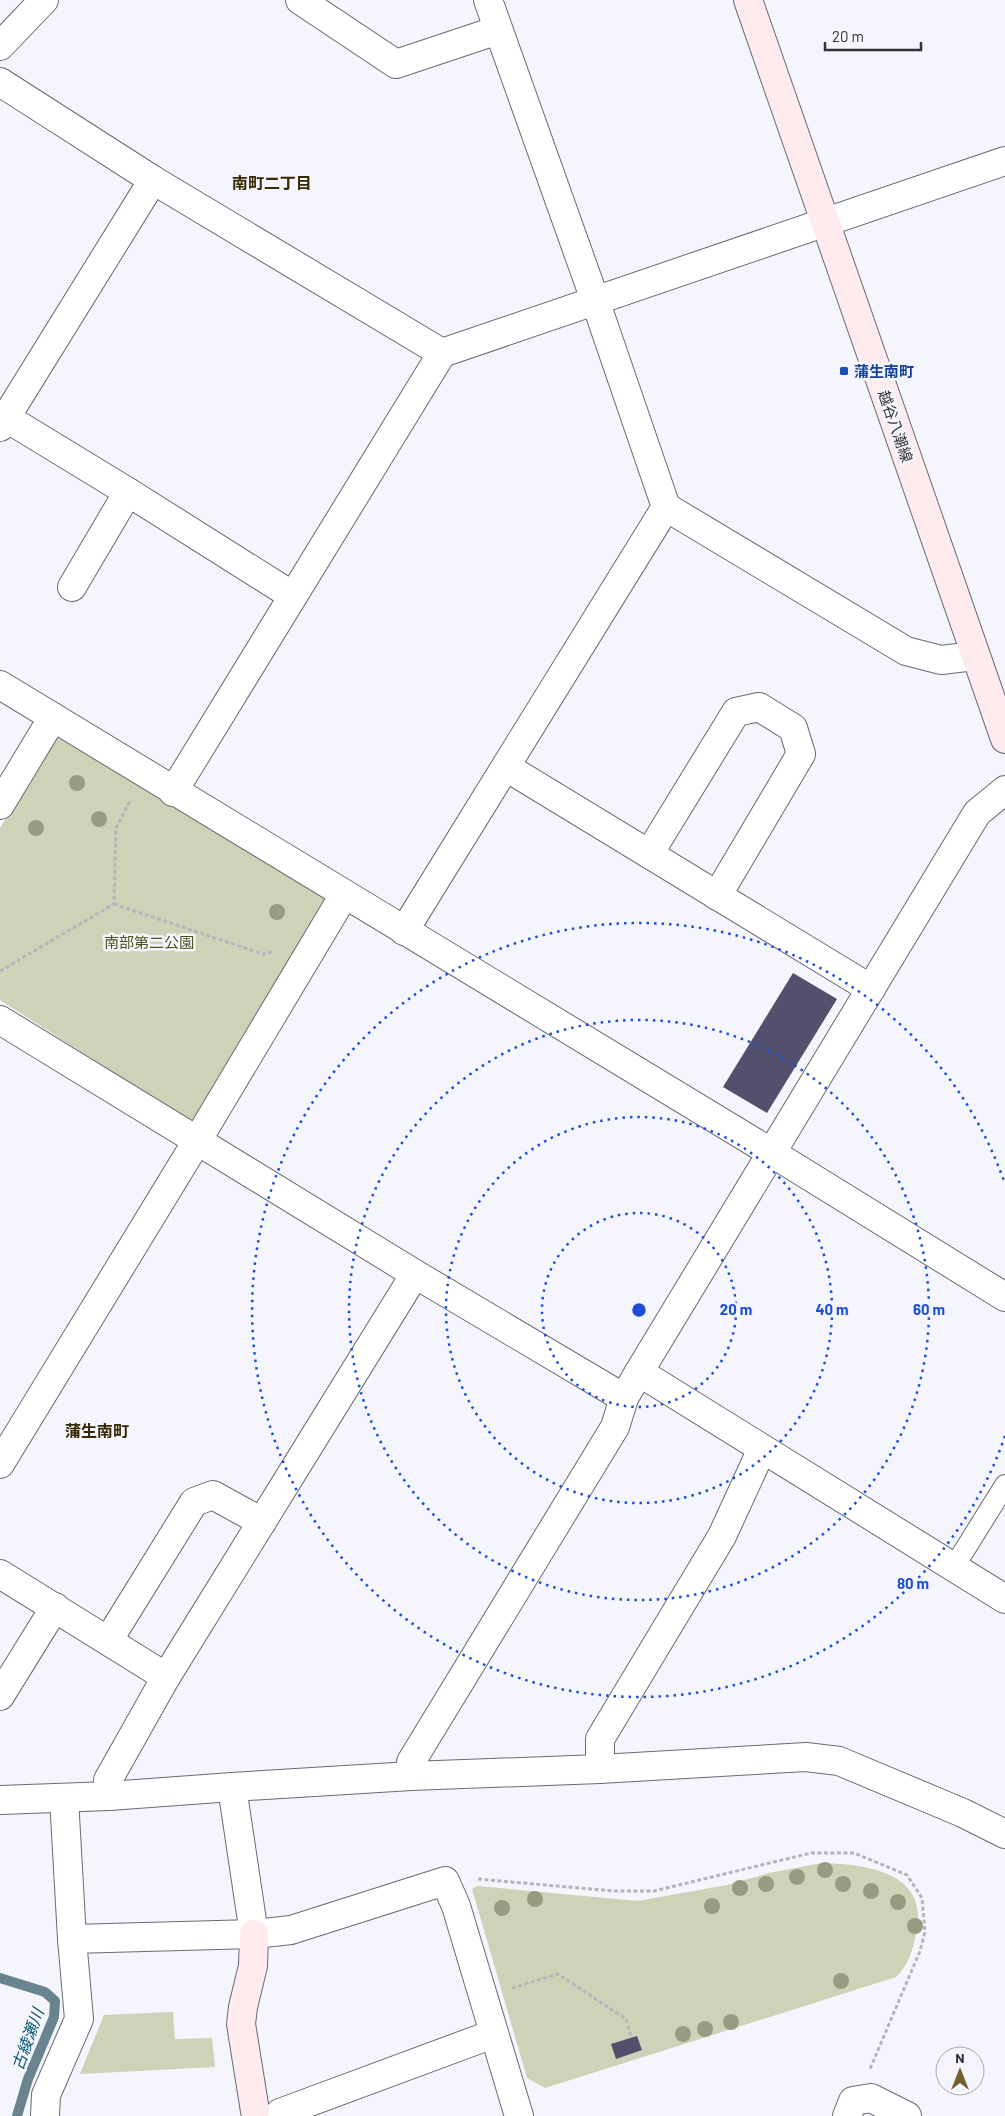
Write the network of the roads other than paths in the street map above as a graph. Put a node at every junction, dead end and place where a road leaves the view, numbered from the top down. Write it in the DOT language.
graph roads {
  1 [pos="44,0"];
  2 [pos="300,0"];
  3 [pos="488,0"];
  4 [pos="748,0"];
  5 [pos="498,30"];
  6 [pos="0,46"];
  7 [pos="0,82"];
  8 [pos="1005,161"];
  9 [pos="153,180"];
  10 [pos="826,222"];
  11 [pos="595,300"];
  12 [pos="442,353"];
  13 [pos="2,420"];
  14 [pos="128,492"];
  15 [pos="666,507"];
  16 [pos="72,587"];
  17 [pos="293,596"];
  18 [pos="975,656"];
  19 [pos="0,685"];
  20 [pos="53,718"];
  21 [pos="1005,739"];
  22 [pos="506,767"];
  23 [pos="1005,790"];
  24 [pos="174,792"];
  25 [pos="0,805"];
  26 [pos="649,854"];
  27 [pos="344,895"];
  28 [pos="717,896"];
  29 [pos="404,932"];
  30 [pos="871,989"];
  31 [pos="0,1020"];
  32 [pos="197,1141"];
  33 [pos="772,1152"];
  34 [pos="414,1274"];
  35 [pos="1005,1297"];
  36 [pos="638,1372"];
  37 [pos="624,1398"];
  38 [pos="762,1449"];
  39 [pos="0,1464"];
  40 [pos="1005,1485"];
  41 [pos="262,1522"];
  42 [pos="954,1567"];
  43 [pos="0,1574"];
  44 [pos="1005,1599"];
  45 [pos="55,1607"];
  46 [pos="108,1641"];
  47 [pos="166,1677"];
  48 [pos="0,1696"];
  49 [pos="600,1769"];
  50 [pos="411,1776"];
  51 [pos="232,1787"];
  52 [pos="109,1796"];
  53 [pos="64,1798"];
  54 [pos="0,1800"];
  55 [pos="1005,1834"];
  56 [pos="254,1934"];
  57 [pos="72,1939"];
  58 [pos="493,2034"];
  59 [pos="854,2107"];
  60 [pos="265,2114"];
  61 [pos="45,2116"];
  62 [pos="519,2116"];
  63 [pos="907,2116"];
  1 -- 6 [label="street"];
  2 -- 5 [label="street"];
  3 -- 5 [label="street"];
  4 -- 10 [label="main road, 越谷八潮線"];
  5 -- 11 [label="street"];
  7 -- 9 [label="street"];
  8 -- 10 [label="street"];
  9 -- 12 [label="street"];
  9 -- 13 [label="street"];
  10 -- 11 [label="street"];
  10 -- 18 [label="main road, 越谷八潮線"];
  11 -- 12 [label="street"];
  11 -- 15 [label="street"];
  12 -- 17 [label="street"];
  13 -- 14 [label="street"];
  14 -- 16 [label="street"];
  14 -- 17 [label="street"];
  15 -- 18 [label="street"];
  15 -- 22 [label="street"];
  17 -- 24 [label="street"];
  18 -- 21 [label="main road, 越谷八潮線"];
  19 -- 20 [label="street"];
  20 -- 24 [label="street"];
  20 -- 25 [label="street"];
  22 -- 26 [label="street"];
  22 -- 29 [label="street"];
  23 -- 30 [label="street"];
  24 -- 27 [label="street"];
  26 -- 28 [label="street"];
  26 -- 28 [label="street"];
  27 -- 29 [label="street"];
  27 -- 32 [label="street"];
  28 -- 30 [label="street"];
  29 -- 33 [label="street"];
  30 -- 33 [label="street"];
  31 -- 32 [label="street"];
  32 -- 34 [label="street"];
  32 -- 39 [label="street"];
  33 -- 35 [label="street"];
  33 -- 36 [label="street"];
  34 -- 37 [label="street"];
  34 -- 41 [label="street"];
  36 -- 37 [label="street"];
  36 -- 38 [label="street"];
  37 -- 50 [label="street"];
  38 -- 42 [label="street"];
  38 -- 49 [label="street"];
  40 -- 42 [label="lane"];
  41 -- 46 [label="street"];
  41 -- 47 [label="street"];
  42 -- 44 [label="street"];
  43 -- 45 [label="street"];
  45 -- 46 [label="street"];
  45 -- 48 [label="street"];
  46 -- 47 [label="street"];
  47 -- 52 [label="street"];
  49 -- 50 [label="street"];
  49 -- 55 [label="street"];
  50 -- 51 [label="street"];
  51 -- 52 [label="street"];
  51 -- 56 [label="street"];
  52 -- 53 [label="street"];
  53 -- 54 [label="street"];
  53 -- 57 [label="street"];
  56 -- 57 [label="street"];
  56 -- 58 [label="street"];
  56 -- 60 [label="main road"];
  57 -- 61 [label="street"];
  58 -- 60 [label="street"];
  58 -- 62 [label="street"];
  59 -- 63 [label="street"];
}
